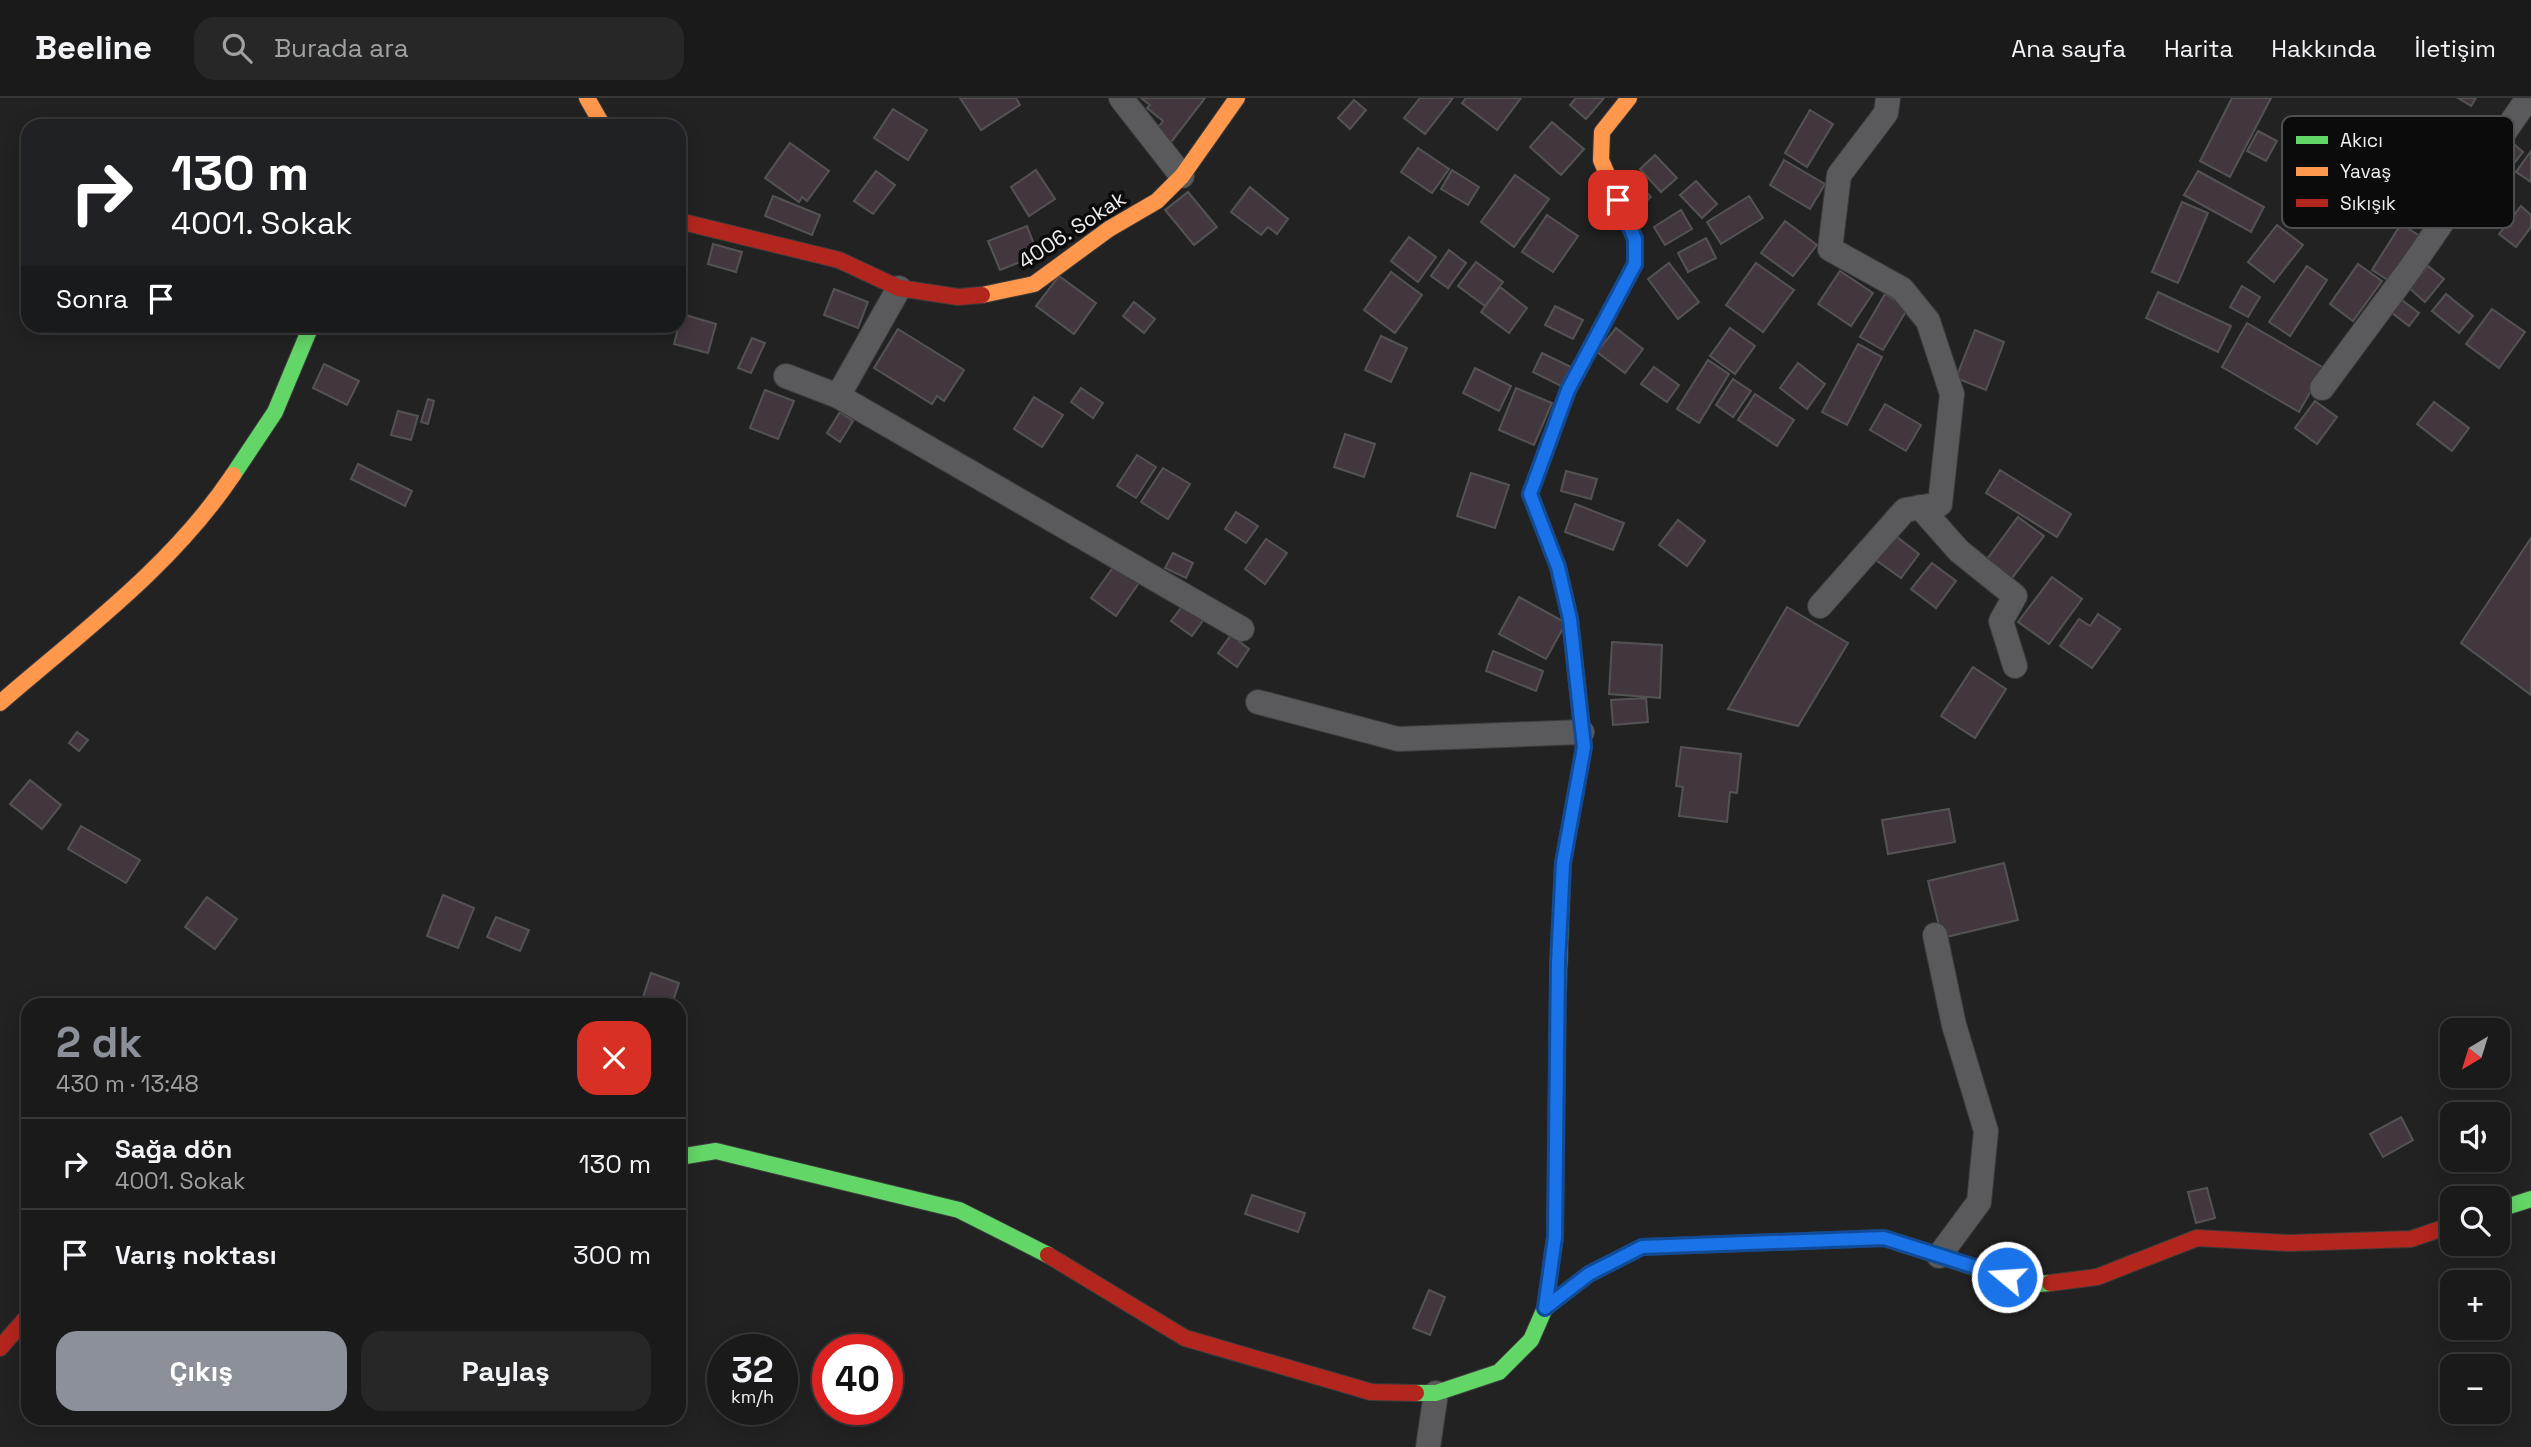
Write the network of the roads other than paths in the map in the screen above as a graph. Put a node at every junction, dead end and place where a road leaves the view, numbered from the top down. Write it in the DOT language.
graph roads {
  1 [pos="587,98"];
  2 [pos="1121,98"];
  3 [pos="1237,98"];
  4 [pos="1629,98"];
  5 [pos="1888,98"];
  6 [pos="2528,98"];
  7 [pos="2514,118"];
  8 [pos="599,119"];
  9 [pos="1182,176"];
  10 [pos="686,222"];
  11 [pos="2438,228"];
  12 [pos="899,288"];
  13 [pos="308,333"];
  14 [pos="786,376"];
  15 [pos="2322,388"];
  16 [pos="838,396"];
  17 [pos="1920,507"];
  18 [pos="1820,606"];
  19 [pos="1242,629"];
  20 [pos="2015,666"];
  21 [pos="1258,702"];
  22 [pos="0,704"];
  23 [pos="1582,732"];
  24 [pos="1935,936"];
  25 [pos="686,1156"];
  26 [pos="2531,1199"];
  27 [pos="2510,1206"];
  28 [pos="2440,1229"];
  29 [pos="1939,1256"];
  30 [pos="1545,1308"];
  31 [pos="21,1324"];
  32 [pos="0,1348"];
  33 [pos="1436,1393"];
  34 [pos="1428,1447"];
  1 -- 8 [label="street"];
  2 -- 9 [label="street"];
  3 -- 9 [label="street, 4006. Sokak"];
  4 -- 23 [label="street"];
  5 -- 17 [label="street"];
  6 -- 7 [label="street"];
  9 -- 12 [label="street, 4006. Sokak"];
  10 -- 12 [label="street, 4006. Sokak"];
  11 -- 15 [label="street"];
  12 -- 16 [label="street"];
  13 -- 22 [label="street"];
  14 -- 16 [label="street"];
  16 -- 19 [label="street"];
  17 -- 18 [label="street"];
  17 -- 20 [label="street"];
  21 -- 23 [label="street"];
  23 -- 30 [label="street"];
  24 -- 29 [label="street"];
  25 -- 33 [label="street"];
  26 -- 27 [label="street"];
  28 -- 29 [label="street"];
  29 -- 30 [label="street"];
  30 -- 33 [label="street"];
  31 -- 32 [label="street"];
  33 -- 34 [label="street"];
}
